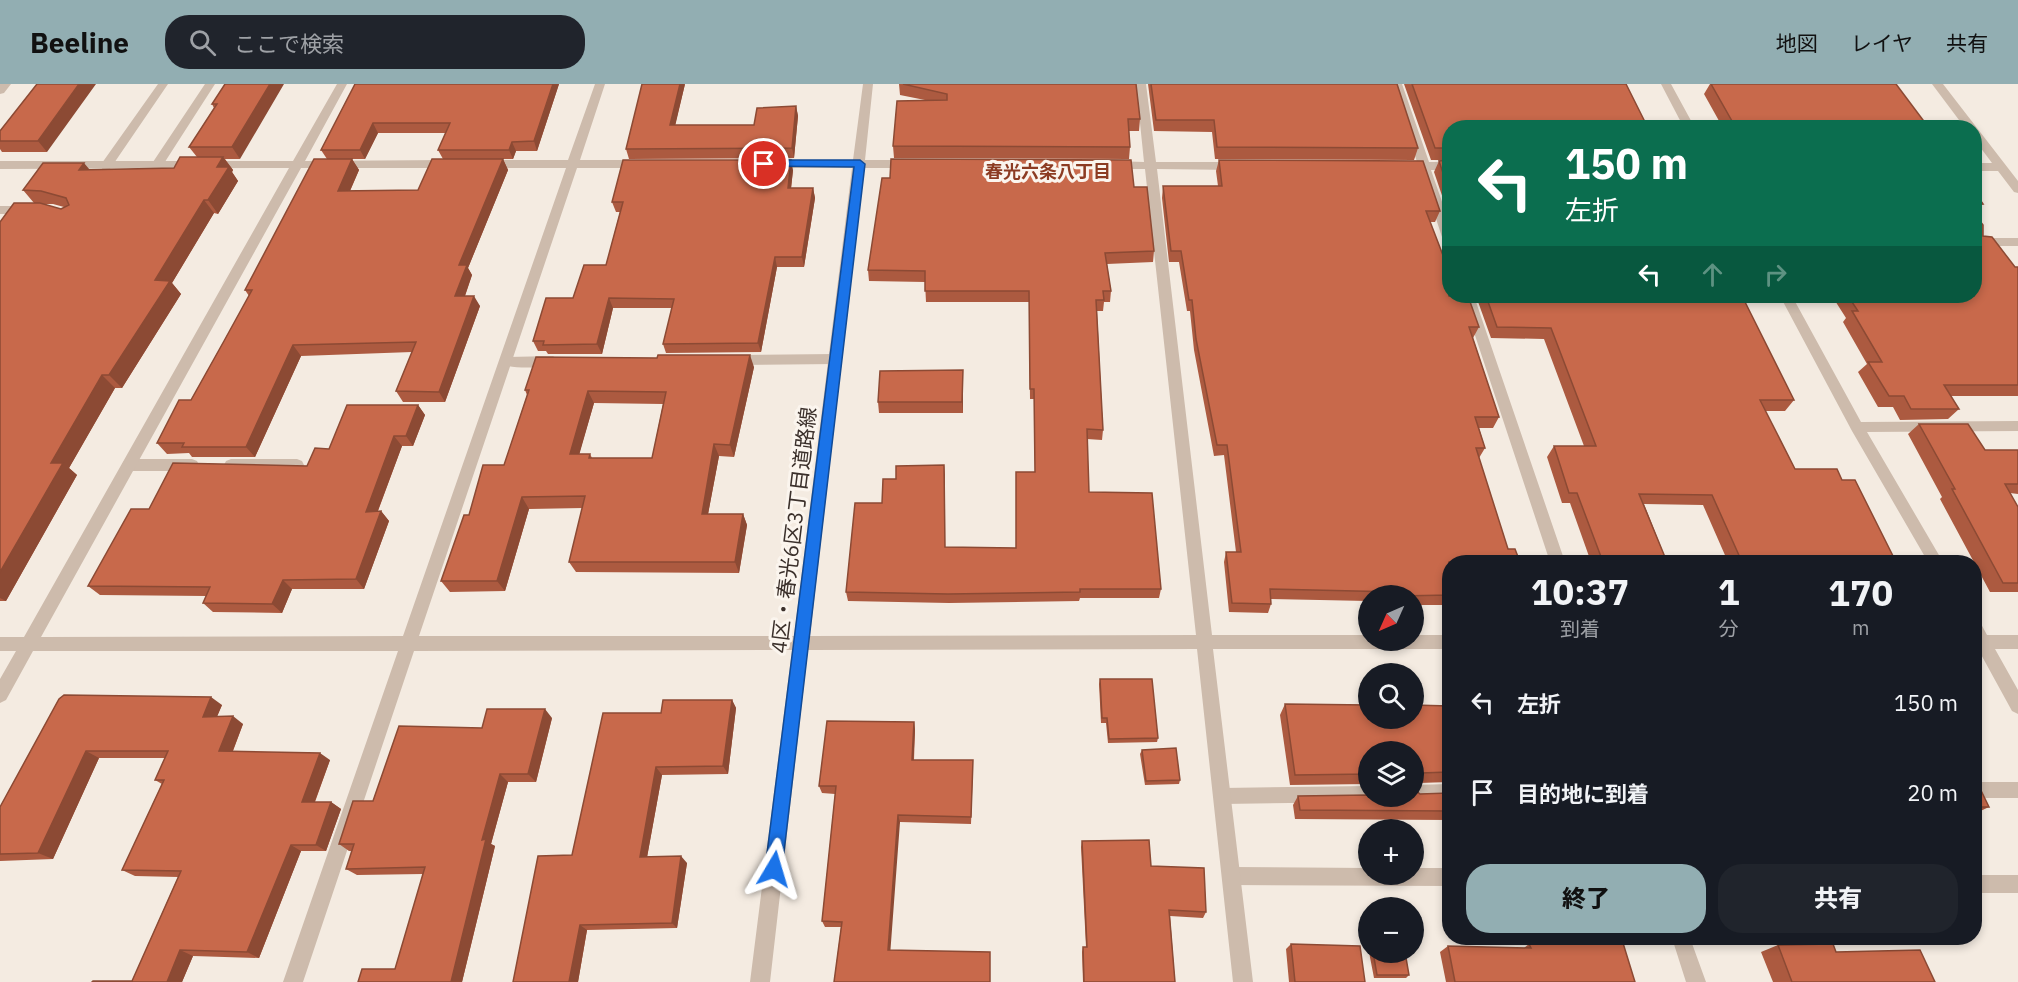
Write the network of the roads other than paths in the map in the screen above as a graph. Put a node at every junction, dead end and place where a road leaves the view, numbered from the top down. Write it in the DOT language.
graph roads {
  1 [pos="6,84"];
  2 [pos="163,84"];
  3 [pos="210,84"];
  4 [pos="342,84"];
  5 [pos="600,84"];
  6 [pos="868,84"];
  7 [pos="1141,84"];
  8 [pos="1397,84"];
  9 [pos="1666,84"];
  10 [pos="1938,84"];
  11 [pos="0,91"];
  12 [pos="1686,120"];
  13 [pos="1965,120"];
  14 [pos="1982,142"];
  15 [pos="573,164"];
  16 [pos="656,164"];
  17 [pos="764,164"];
  18 [pos="860,164"];
  19 [pos="929,164"];
  20 [pos="0,165"];
  21 [pos="106,165"];
  22 [pos="157,165"];
  23 [pos="297,165"];
  24 [pos="1104,165"];
  25 [pos="1151,165"];
  26 [pos="1246,166"];
  27 [pos="1389,166"];
  28 [pos="1424,166"];
  29 [pos="1442,166"];
  30 [pos="1982,167"];
  31 [pos="2001,167"];
  32 [pos="2018,189"];
  33 [pos="0,210"];
  34 [pos="41,210"];
  35 [pos="1442,219"];
  36 [pos="1982,242"];
  37 [pos="2018,242"];
  38 [pos="1470,303"];
  39 [pos="1790,303"];
  40 [pos="835,359"];
  41 [pos="717,360"];
  42 [pos="565,361"];
  43 [pos="506,362"];
  44 [pos="2018,426"];
  45 [pos="1857,427"];
  46 [pos="129,465"];
  47 [pos="297,465"];
  48 [pos="1556,555"];
  49 [pos="1932,555"];
  50 [pos="1205,640"];
  51 [pos="1442,642"];
  52 [pos="1982,642"];
  53 [pos="2018,642"];
  54 [pos="411,643"];
  55 [pos="0,644"];
  56 [pos="28,644"];
  57 [pos="800,644"];
  58 [pos="1982,648"];
  59 [pos="0,695"];
  60 [pos="2018,706"];
  61 [pos="1982,790"];
  62 [pos="2018,790"];
  63 [pos="1442,792"];
  64 [pos="1424,793"];
  65 [pos="1358,794"];
  66 [pos="1223,796"];
  67 [pos="1232,876"];
  68 [pos="1442,877"];
  69 [pos="1982,884"];
  70 [pos="2018,884"];
  71 [pos="1683,945"];
  72 [pos="293,982"];
  73 [pos="760,982"];
  74 [pos="1244,982"];
  75 [pos="1696,982"];
  1 -- 11 [label="street"];
  2 -- 21 [label="street"];
  3 -- 22 [label="street"];
  4 -- 23 [label="street"];
  5 -- 15 [label="street"];
  6 -- 18 [label="street, 4区・春光6区3丁目道路線"];
  7 -- 25 [label="street"];
  8 -- 28 [label="street"];
  9 -- 12 [label="street"];
  10 -- 13 [label="street"];
  14 -- 31 [label="street"];
  15 -- 16 [label="street"];
  15 -- 23 [label="street"];
  15 -- 43 [label="street"];
  17 -- 18 [label="street"];
  18 -- 19 [label="street"];
  18 -- 40 [label="street, 4区・春光6区3丁目道路線"];
  20 -- 21 [label="street"];
  21 -- 22 [label="street"];
  22 -- 23 [label="street"];
  23 -- 46 [label="street"];
  24 -- 25 [label="street"];
  25 -- 26 [label="street"];
  25 -- 50 [label="street"];
  27 -- 28 [label="street"];
  28 -- 29 [label="street"];
  28 -- 35 [label="street"];
  30 -- 31 [label="street"];
  31 -- 32 [label="street"];
  33 -- 34 [label="street"];
  36 -- 37 [label="street"];
  38 -- 48 [label="street"];
  39 -- 45 [label="street"];
  40 -- 41 [label="street"];
  40 -- 57 [label="street, 4区・春光6区3丁目道路線"];
  42 -- 43 [label="street"];
  43 -- 54 [label="street"];
  44 -- 45 [label="street"];
  45 -- 49 [label="street"];
  46 -- 47 [label="street"];
  46 -- 56 [label="street"];
  50 -- 51 [label="street"];
  50 -- 57 [label="street"];
  50 -- 66 [label="street"];
  52 -- 53 [label="street"];
  54 -- 56 [label="street"];
  54 -- 57 [label="street"];
  54 -- 72 [label="street"];
  55 -- 56 [label="street"];
  56 -- 59 [label="street"];
  57 -- 73 [label="street, 4区・春光6区3丁目道路線"];
  58 -- 60 [label="street"];
  61 -- 62 [label="street"];
  63 -- 64 [label="street"];
  65 -- 66 [label="street"];
  66 -- 67 [label="street"];
  67 -- 68 [label="street"];
  67 -- 74 [label="street"];
  69 -- 70 [label="street"];
  71 -- 75 [label="street"];
}
